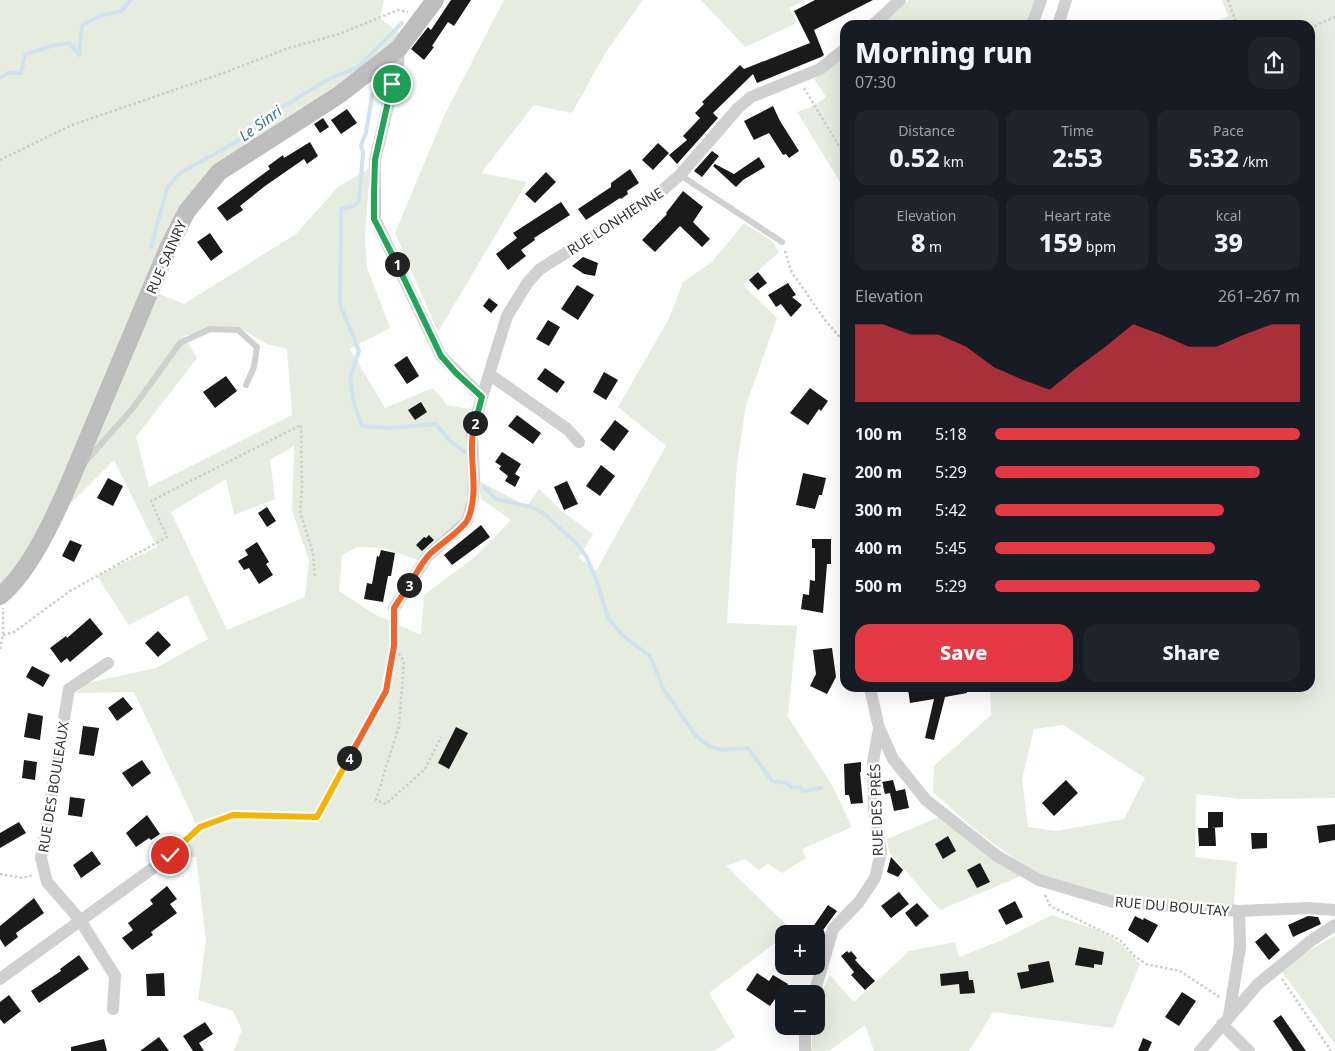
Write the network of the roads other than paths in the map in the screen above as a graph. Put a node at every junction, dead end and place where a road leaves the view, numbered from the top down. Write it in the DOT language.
graph roads {
  1 [pos="435,0"];
  2 [pos="900,0"];
  3 [pos="1041,0"];
  4 [pos="1066,0"];
  5 [pos="878,20"];
  6 [pos="1034,20"];
  7 [pos="1060,20"];
  8 [pos="399,48"];
  9 [pos="840,53"];
  10 [pos="680,175"];
  11 [pos="782,242"];
  12 [pos="489,374"];
  13 [pos="246,385"];
  14 [pos="482,397"];
  15 [pos="579,442"];
  16 [pos="70,480"];
  17 [pos="1,595"];
  18 [pos="394,608"];
  19 [pos="108,663"];
  20 [pos="871,692"];
  21 [pos="879,728"];
  22 [pos="170,855"];
  23 [pos="1335,910"];
  24 [pos="1239,911"];
  25 [pos="80,920"];
  26 [pos="1335,925"];
  27 [pos="0,979"];
  28 [pos="816,985"];
  29 [pos="114,1009"];
  30 [pos="1226,1020"];
  31 [pos="805,1035"];
  32 [pos="805,1051"];
  33 [pos="1200,1051"];
  34 [pos="1249,1051"];
  1 -- 8 [label="street, RUE SAINRY"];
  2 -- 5 [label="street"];
  3 -- 6 [label="street"];
  4 -- 7 [label="street"];
  8 -- 14 [label="street"];
  8 -- 16 [label="street, RUE SAINRY"];
  9 -- 10 [label="street, RUE LONHIENNE"];
  10 -- 11 [label="lane"];
  10 -- 12 [label="street, RUE LONHIENNE"];
  12 -- 14 [label="street, RUE LONHIENNE"];
  12 -- 15 [label="street"];
  13 -- 16 [label="lane"];
  14 -- 18 [label="street, RUE LONHIENNE"];
  16 -- 17 [label="street, RUE SAINRY"];
  19 -- 25 [label="street, RUE DES BOULEAUX"];
  20 -- 21 [label="street, RUE DU BOULTAY"];
  21 -- 24 [label="street, RUE DU BOULTAY"];
  21 -- 28 [label="street, RUE DES PRÉS"];
  22 -- 25 [label="street"];
  23 -- 24 [label="street, RUE DU BOULTAY"];
  24 -- 30 [label="street"];
  25 -- 27 [label="street"];
  25 -- 29 [label="street, RUE DES BOULEAUX"];
  26 -- 30 [label="street"];
  30 -- 33 [label="street"];
  30 -- 34 [label="street"];
  31 -- 32 [label="street"];
}
